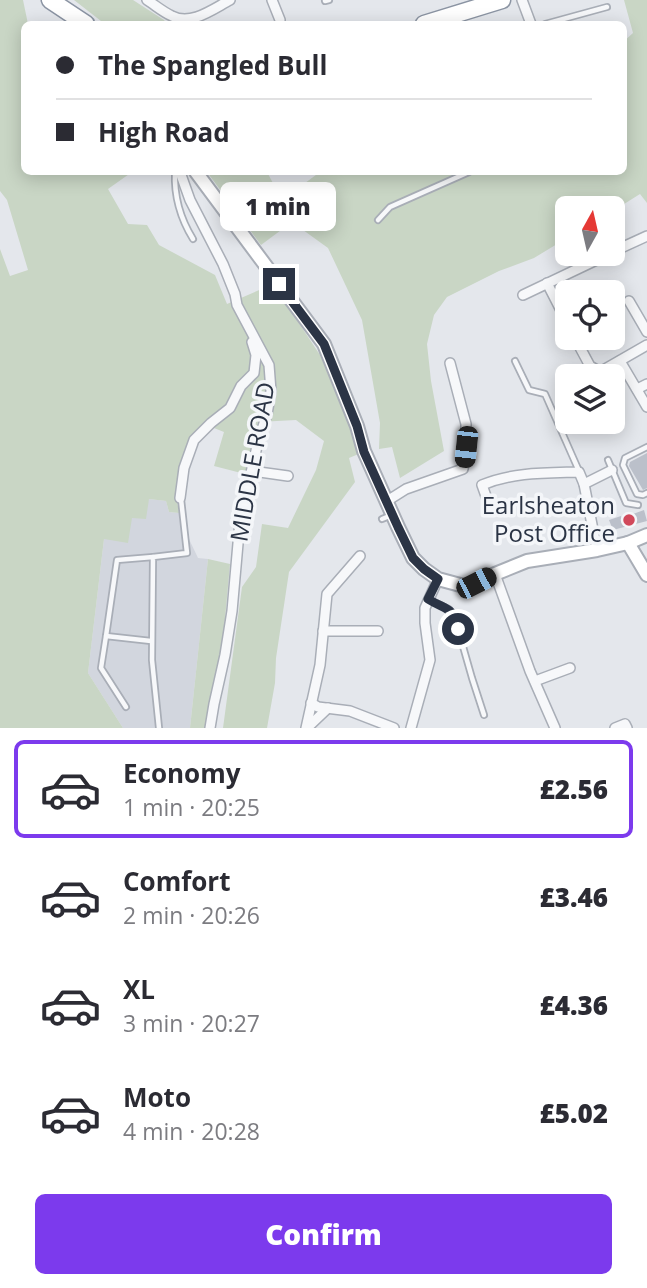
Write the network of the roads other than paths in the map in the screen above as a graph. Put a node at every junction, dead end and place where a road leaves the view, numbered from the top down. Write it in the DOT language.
graph roads {
  1 [pos="50,0"];
  2 [pos="147,0"];
  3 [pos="230,0"];
  4 [pos="272,0"];
  5 [pos="502,0"];
  6 [pos="522,0"];
  7 [pos="607,7"];
  8 [pos="280,20"];
  9 [pos="82,21"];
  10 [pos="434,21"];
  11 [pos="530,21"];
  12 [pos="556,21"];
  13 [pos="177,175"];
  14 [pos="178,175"];
  15 [pos="198,175"];
  16 [pos="462,175"];
  17 [pos="378,220"];
  18 [pos="647,236"];
  19 [pos="193,239"];
  20 [pos="625,246"];
  21 [pos="583,266"];
  22 [pos="547,283"];
  23 [pos="523,295"];
  24 [pos="555,299"];
  25 [pos="629,301"];
  26 [pos="237,305"];
  27 [pos="647,332"];
  28 [pos="647,345"];
  29 [pos="581,350"];
  30 [pos="514,361"];
  31 [pos="620,361"];
  32 [pos="450,363"];
  33 [pos="647,384"];
  34 [pos="637,389"];
  35 [pos="647,407"];
  36 [pos="647,447"];
  37 [pos="608,460"];
  38 [pos="612,470"];
  39 [pos="252,471"];
  40 [pos="579,472"];
  41 [pos="288,476"];
  42 [pos="584,484"];
  43 [pos="647,493"];
  44 [pos="180,498"];
  45 [pos="487,499"];
  46 [pos="387,501"];
  47 [pos="638,505"];
  48 [pos="647,535"];
  49 [pos="628,543"];
  50 [pos="597,550"];
  51 [pos="360,556"];
  52 [pos="153,557"];
  53 [pos="495,573"];
  54 [pos="647,575"];
  55 [pos="438,579"];
  56 [pos="428,599"];
  57 [pos="323,631"];
  58 [pos="378,631"];
  59 [pos="106,636"];
  60 [pos="151,641"];
  61 [pos="570,668"];
  62 [pos="535,681"];
  63 [pos="312,703"];
  64 [pos="126,707"];
  65 [pos="328,708"];
  66 [pos="484,715"];
  67 [pos="159,728"];
  68 [pos="210,728"];
  69 [pos="307,728"];
  70 [pos="394,728"];
  71 [pos="411,728"];
  72 [pos="555,728"];
  73 [pos="615,728"];
  74 [pos="627,728"];
  1 -- 9 [label="highway"];
  2 -- 3 [label="street"];
  4 -- 8 [label="street"];
  5 -- 10 [label="highway"];
  6 -- 11 [label="street"];
  7 -- 12 [label="lane"];
  13 -- 19 [label="lane"];
  14 -- 26 [label="street, MIDDLE ROAD"];
  15 -- 46 [label="street"];
  16 -- 17 [label="lane"];
  18 -- 20 [label="street"];
  21 -- 22 [label="street"];
  22 -- 23 [label="street"];
  22 -- 24 [label="street"];
  25 -- 27 [label="street"];
  26 -- 39 [label="street, MIDDLE ROAD"];
  26 -- 44 [label="street"];
  28 -- 31 [label="street"];
  29 -- 31 [label="street"];
  30 -- 40 [label="lane"];
  31 -- 34 [label="street"];
  32 -- 46 [label="street"];
  33 -- 34 [label="street"];
  34 -- 35 [label="street"];
  36 -- 43 [label="lane"];
  37 -- 38 [label="lane"];
  38 -- 42 [label="street"];
  38 -- 47 [label="lane"];
  39 -- 41 [label="street"];
  39 -- 68 [label="street, MIDDLE ROAD"];
  40 -- 42 [label="street"];
  40 -- 45 [label="street"];
  42 -- 50 [label="street"];
  44 -- 52 [label="lane"];
  46 -- 55 [label="street"];
  48 -- 49 [label="street"];
  49 -- 50 [label="street"];
  49 -- 54 [label="street"];
  50 -- 53 [label="street"];
  51 -- 57 [label="street"];
  52 -- 59 [label="lane"];
  52 -- 60 [label="lane"];
  53 -- 55 [label="street"];
  53 -- 62 [label="street"];
  55 -- 56 [label="street"];
  56 -- 66 [label="lane"];
  56 -- 71 [label="street"];
  57 -- 58 [label="street"];
  57 -- 63 [label="street"];
  59 -- 60 [label="lane"];
  59 -- 64 [label="lane"];
  60 -- 67 [label="lane"];
  61 -- 62 [label="street"];
  62 -- 72 [label="street"];
  63 -- 65 [label="street"];
  63 -- 69 [label="street"];
  65 -- 69 [label="street"];
  65 -- 70 [label="street"];
  73 -- 74 [label="street"];
}
